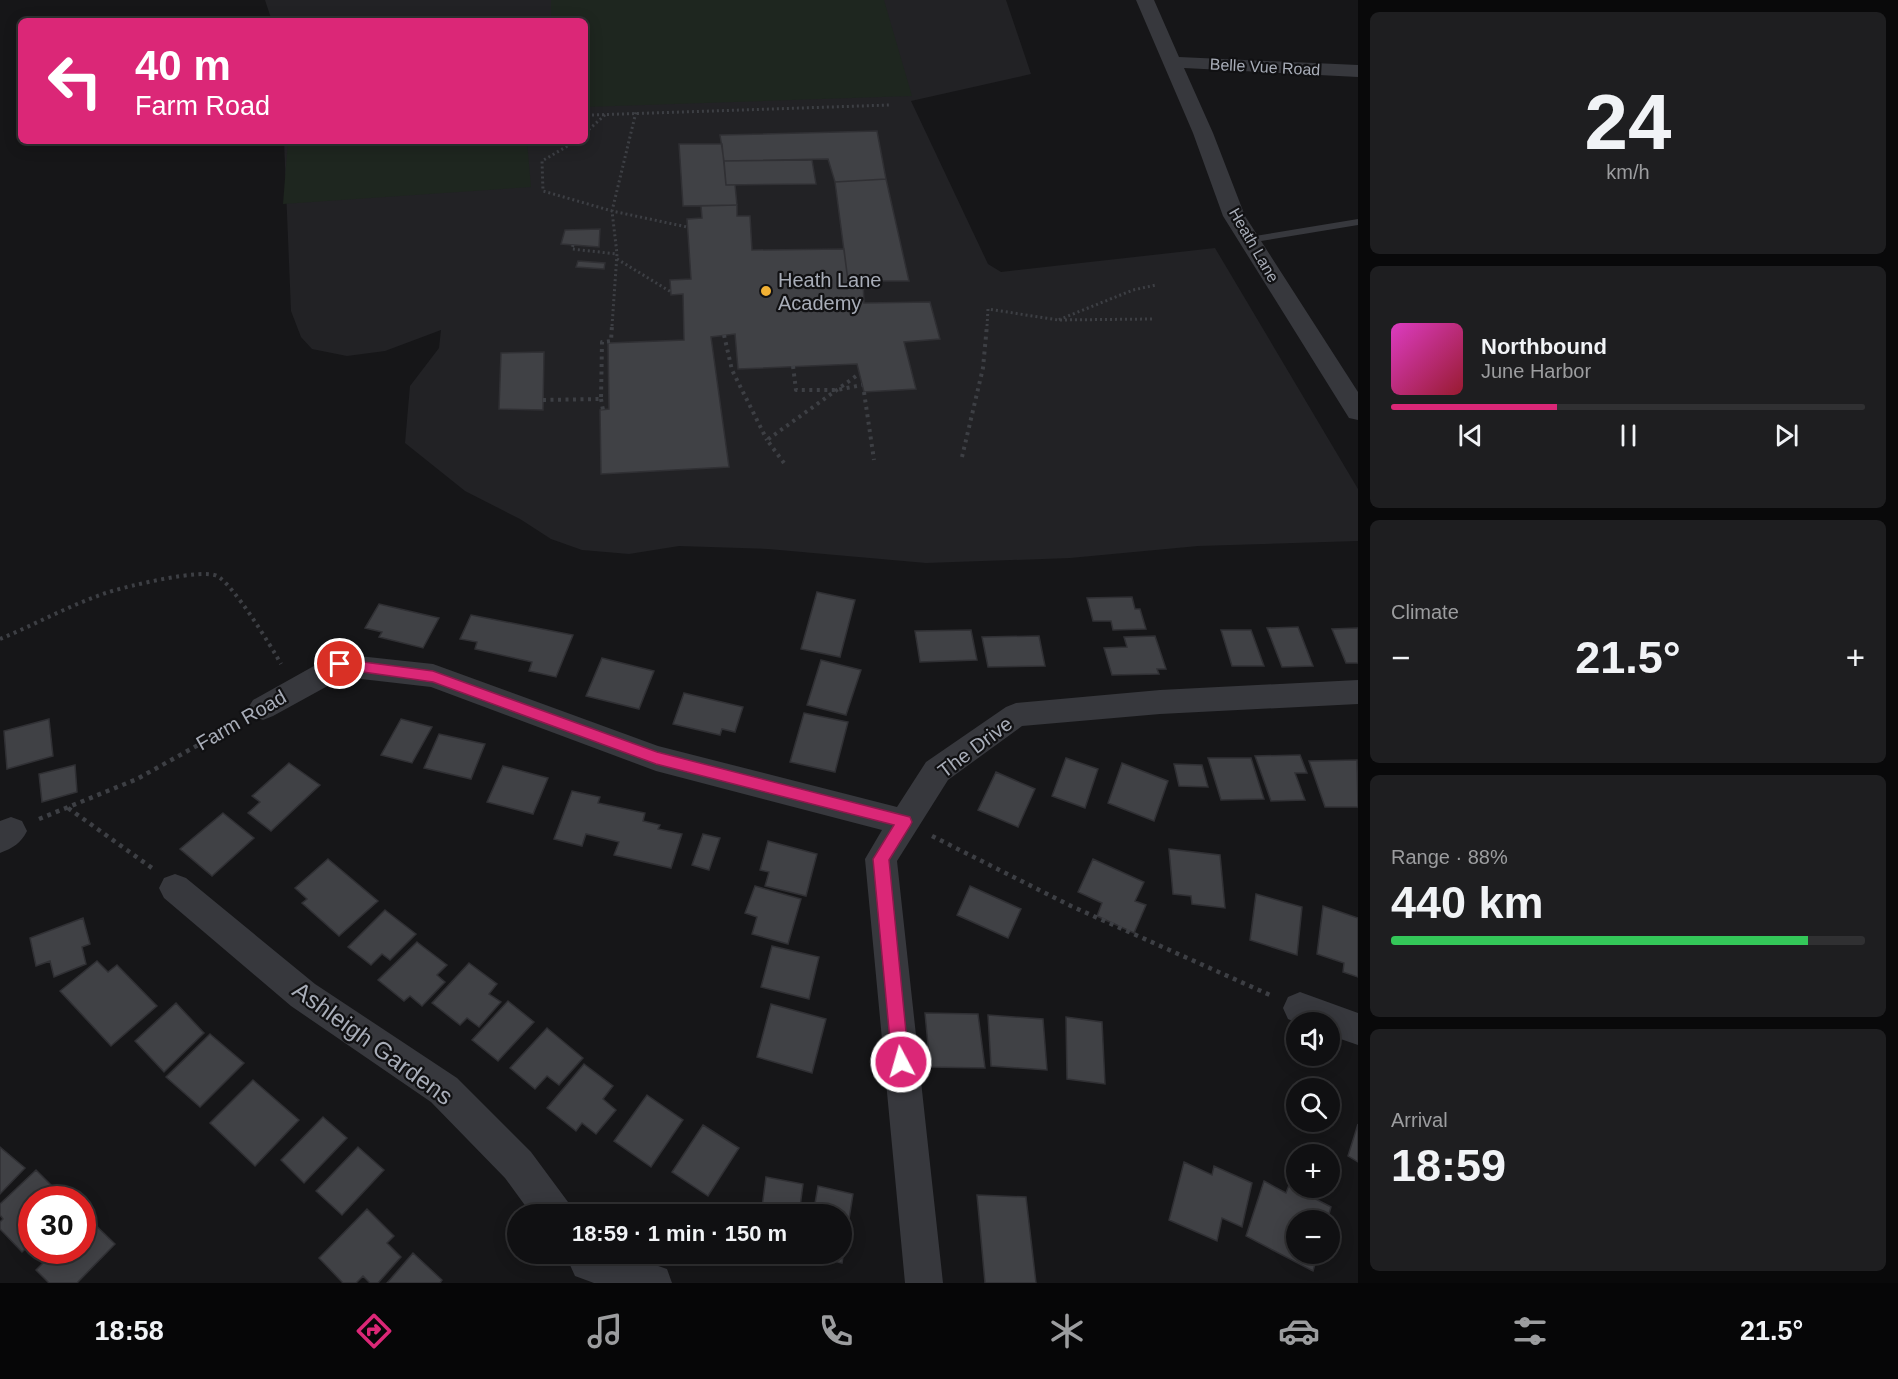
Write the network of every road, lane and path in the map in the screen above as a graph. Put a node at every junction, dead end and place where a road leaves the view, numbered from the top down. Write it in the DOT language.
graph roads {
  1 [pos="1145,0"];
  2 [pos="1173,62"];
  3 [pos="1358,71"];
  4 [pos="890,105"];
  5 [pos="636,112"];
  6 [pos="606,114"];
  7 [pos="592,115"];
  8 [pos="588,130"];
  9 [pos="571,144"];
  10 [pos="612,211"];
  11 [pos="1358,222"];
  12 [pos="687,227"];
  13 [pos="1249,240"];
  14 [pos="573,245"];
  15 [pos="617,255"];
  16 [pos="617,260"];
  17 [pos="1156,285"];
  18 [pos="671,292"];
  19 [pos="1058,320"];
  20 [pos="1152,320"];
  21 [pos="724,335"];
  22 [pos="793,366"];
  23 [pos="859,374"];
  24 [pos="862,385"];
  25 [pos="837,390"];
  26 [pos="864,392"];
  27 [pos="601,399"];
  28 [pos="543,400"];
  29 [pos="603,410"];
  30 [pos="1358,412"];
  31 [pos="767,440"];
  32 [pos="962,457"];
  33 [pos="874,460"];
  34 [pos="784,463"];
  35 [pos="0,639"];
  36 [pos="294,688"];
  37 [pos="1358,692"];
  38 [pos="263,708"];
  39 [pos="67,808"];
  40 [pos="904,822"];
  41 [pos="5,835"];
  42 [pos="175,888"];
  43 [pos="1300,1008"];
  44 [pos="1358,1029"];
  45 [pos="547,1204"];
  46 [pos="595,1264"];
  47 [pos="653,1283"];
  48 [pos="924,1283"];
  1 -- 2 [label="street, Heath Lane"];
  2 -- 3 [label="street, Belle Vue Road"];
  2 -- 13 [label="street, Heath Lane"];
  4 -- 5 [label="path"];
  5 -- 6 [label="path"];
  5 -- 10 [label="path"];
  6 -- 7 [label="path"];
  6 -- 8 [label="path"];
  9 -- 10 [label="path"];
  10 -- 12 [label="path"];
  10 -- 15 [label="path"];
  11 -- 13 [label="lane"];
  13 -- 30 [label="street, Heath Lane"];
  14 -- 15 [label="path"];
  15 -- 16 [label="path"];
  16 -- 18 [label="path"];
  16 -- 27 [label="path"];
  17 -- 19 [label="path"];
  19 -- 20 [label="path"];
  19 -- 32 [label="path"];
  21 -- 31 [label="path"];
  22 -- 25 [label="path"];
  23 -- 25 [label="path"];
  24 -- 25 [label="path"];
  25 -- 31 [label="path"];
  26 -- 33 [label="path"];
  27 -- 28 [label="path"];
  27 -- 29 [label="path"];
  31 -- 34 [label="path"];
  35 -- 36 [label="path"];
  36 -- 38 [label="street, Farm Road"];
  36 -- 40 [label="street, Farm Road"];
  37 -- 40 [label="street, The Drive"];
  38 -- 39 [label="path, Farm Road"];
  39 -- 41 [label="path, Farm Road"];
  39 -- 42 [label="path"];
  40 -- 43 [label="path"];
  40 -- 48 [label="street, The Drive"];
  42 -- 45 [label="street, Ashleigh Gardens"];
  43 -- 44 [label="street"];
  46 -- 47 [label="street"];
}
